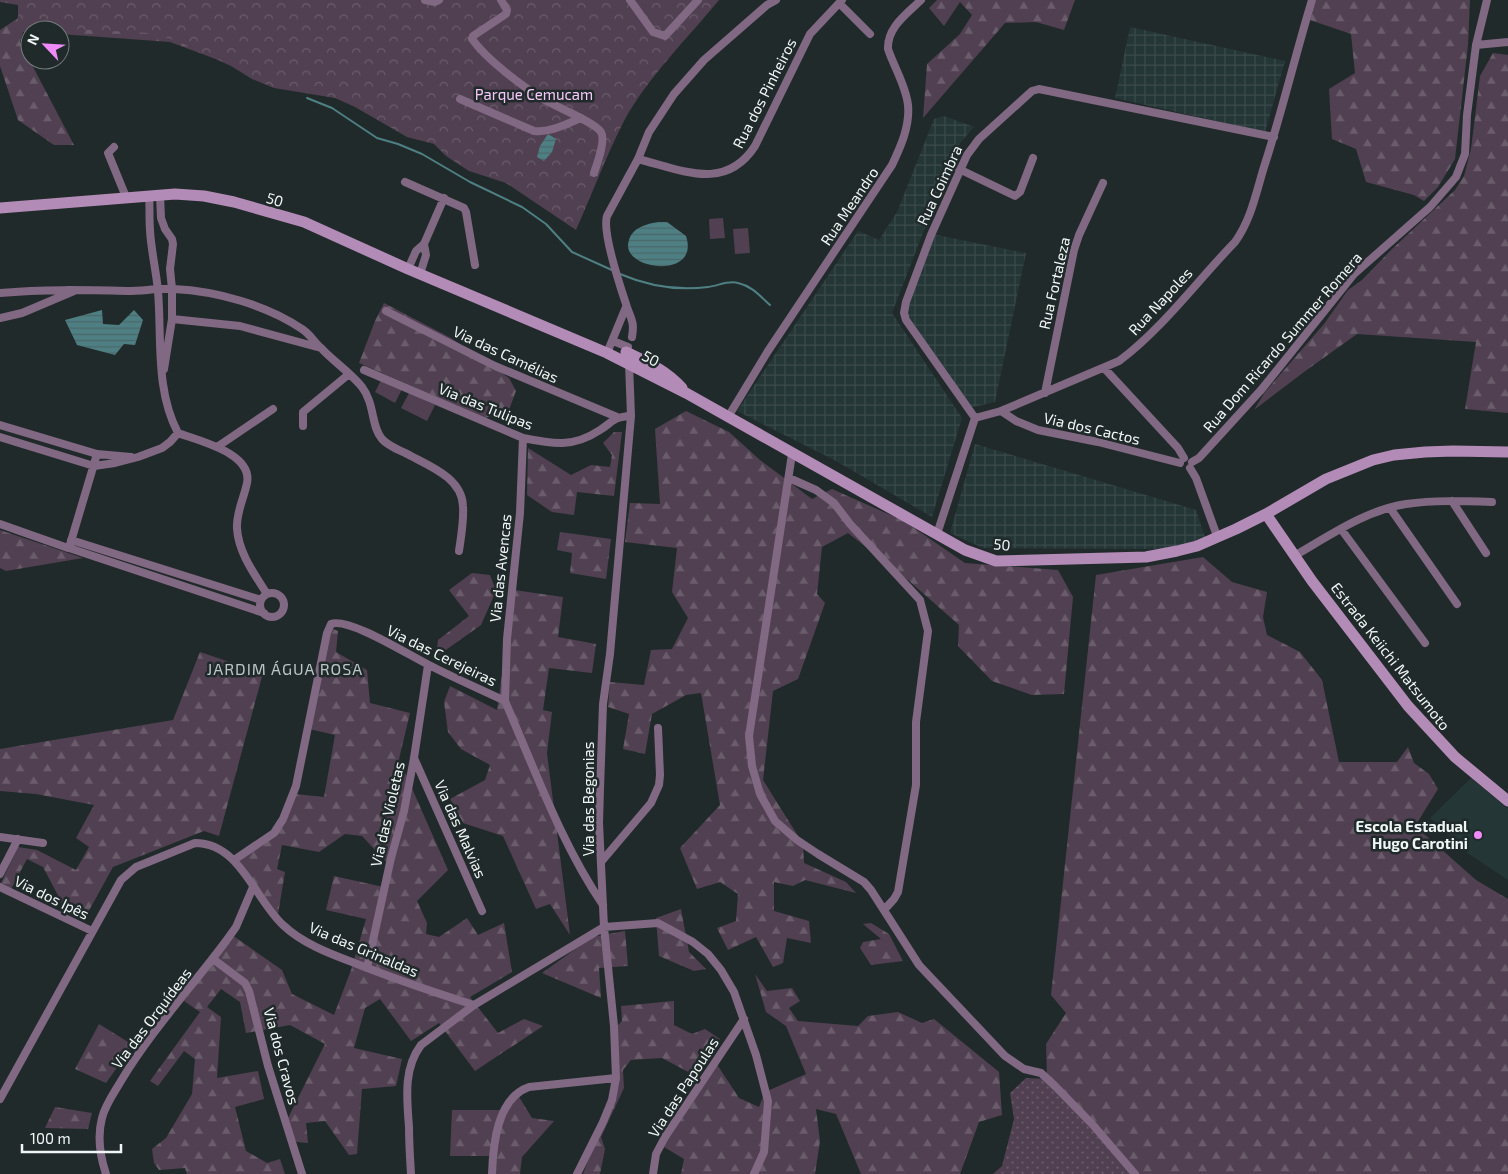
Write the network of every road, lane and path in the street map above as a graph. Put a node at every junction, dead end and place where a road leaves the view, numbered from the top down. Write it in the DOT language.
graph roads {
  1 [pos="425,0"];
  2 [pos="439,0"];
  3 [pos="502,0"];
  4 [pos="630,0"];
  5 [pos="698,0"];
  6 [pos="776,0"];
  7 [pos="921,0"];
  8 [pos="1312,0"];
  9 [pos="1487,0"];
  10 [pos="840,2"];
  11 [pos="870,34"];
  12 [pos="1508,42"];
  13 [pos="1476,45"];
  14 [pos="460,99"];
  15 [pos="581,118"];
  16 [pos="1274,137"];
  17 [pos="114,147"];
  18 [pos="1033,158"];
  19 [pos="638,159"];
  20 [pos="959,169"];
  21 [pos="594,173"];
  22 [pos="405,182"];
  23 [pos="1103,183"];
  24 [pos="155,195"];
  25 [pos="126,197"];
  26 [pos="444,198"];
  27 [pos="0,208"];
  28 [pos="165,229"];
  29 [pos="150,231"];
  30 [pos="424,244"];
  31 [pos="475,265"];
  32 [pos="408,269"];
  33 [pos="420,274"];
  34 [pos="172,289"];
  35 [pos="78,290"];
  36 [pos="158,291"];
  37 [pos="0,293"];
  38 [pos="626,307"];
  39 [pos="386,311"];
  40 [pos="0,318"];
  41 [pos="172,319"];
  42 [pos="613,341"];
  43 [pos="321,348"];
  44 [pos="628,351"];
  45 [pos="607,353"];
  46 [pos="1105,369"];
  47 [pos="364,370"];
  48 [pos="349,374"];
  49 [pos="162,381"];
  50 [pos="1045,393"];
  51 [pos="273,409"];
  52 [pos="1002,411"];
  53 [pos="631,416"];
  54 [pos="617,417"];
  55 [pos="728,417"];
  56 [pos="975,418"];
  57 [pos="0,425"];
  58 [pos="303,426"];
  59 [pos="178,433"];
  60 [pos="0,437"];
  61 [pos="523,438"];
  62 [pos="216,447"];
  63 [pos="1508,452"];
  64 [pos="97,454"];
  65 [pos="792,454"];
  66 [pos="138,457"];
  67 [pos="1187,463"];
  68 [pos="94,466"];
  69 [pos="789,478"];
  70 [pos="1452,501"];
  71 [pos="1492,502"];
  72 [pos="1390,508"];
  73 [pos="1266,514"];
  74 [pos="0,524"];
  75 [pos="1341,529"];
  76 [pos="937,534"];
  77 [pos="1217,536"];
  78 [pos="69,544"];
  79 [pos="459,551"];
  80 [pos="1486,553"];
  81 [pos="1294,556"];
  82 [pos="267,594"];
  83 [pos="261,600"];
  84 [pos="1457,604"];
  85 [pos="264,614"];
  86 [pos="1425,643"];
  87 [pos="428,665"];
  88 [pos="505,701"];
  89 [pos="658,728"];
  90 [pos="414,758"];
  91 [pos="1508,801"];
  92 [pos="0,837"];
  93 [pos="18,839"];
  94 [pos="43,843"];
  95 [pos="234,860"];
  96 [pos="601,862"];
  97 [pos="0,874"];
  98 [pos="0,887"];
  99 [pos="253,887"];
  100 [pos="604,907"];
  101 [pos="884,910"];
  102 [pos="482,911"];
  103 [pos="604,927"];
  104 [pos="92,931"];
  105 [pos="213,959"];
  106 [pos="367,968"];
  107 [pos="474,1005"];
  108 [pos="744,1019"];
  109 [pos="616,1078"];
  110 [pos="0,1099"];
  111 [pos="106,1174"];
  112 [pos="302,1174"];
  113 [pos="411,1174"];
  114 [pos="492,1174"];
  115 [pos="577,1174"];
  116 [pos="653,1174"];
  117 [pos="754,1174"];
  118 [pos="1134,1174"];
  1 -- 2 [label="street"];
  3 -- 15 [label="street"];
  4 -- 5 [label="street"];
  6 -- 19 [label="street"];
  7 -- 55 [label="street, Rua Meandro"];
  8 -- 16 [label="street, Rua Napoles"];
  9 -- 13 [label="street, Rua Dom Ricardo Summer Romera"];
  10 -- 11 [label="street"];
  10 -- 19 [label="street, Rua dos Pinheiros"];
  12 -- 13 [label="street"];
  13 -- 67 [label="street, Rua Dom Ricardo Summer Romera"];
  14 -- 15 [label="street"];
  15 -- 21 [label="street"];
  16 -- 20 [label="street, Rua Coimbra"];
  16 -- 46 [label="street, Rua Napoles"];
  17 -- 25 [label="street"];
  18 -- 20 [label="street"];
  19 -- 38 [label="street"];
  20 -- 56 [label="street, Rua Coimbra"];
  22 -- 26 [label="street"];
  23 -- 50 [label="street, Rua Fortaleza"];
  24 -- 25 [label="main road, 50"];
  24 -- 28 [label="street"];
  24 -- 29 [label="street"];
  24 -- 32 [label="main road, 50"];
  25 -- 27 [label="main road, 50"];
  26 -- 30 [label="street"];
  26 -- 31 [label="street"];
  28 -- 29 [label="street"];
  28 -- 34 [label="street"];
  29 -- 36 [label="street"];
  30 -- 32 [label="street"];
  30 -- 33 [label="street"];
  32 -- 33 [label="main road, 50"];
  33 -- 45 [label="main road, 50"];
  34 -- 36 [label="street"];
  34 -- 41 [label="street"];
  34 -- 43 [label="street"];
  35 -- 36 [label="street"];
  35 -- 37 [label="street"];
  35 -- 40 [label="street"];
  36 -- 49 [label="street"];
  38 -- 42 [label="street"];
  38 -- 44 [label="street"];
  39 -- 54 [label="street, Via das Camélias"];
  41 -- 43 [label="street"];
  41 -- 49 [label="street"];
  42 -- 44 [label="street"];
  42 -- 45 [label="street"];
  43 -- 48 [label="street"];
  44 -- 45 [label="main road, 50"];
  44 -- 53 [label="street"];
  44 -- 55 [label="main road, 50"];
  46 -- 50 [label="street, Rua Napoles"];
  46 -- 67 [label="street"];
  47 -- 61 [label="street, Via das Tulipas"];
  48 -- 58 [label="street"];
  48 -- 79 [label="street"];
  49 -- 59 [label="street"];
  50 -- 52 [label="street, Rua Napoles"];
  51 -- 62 [label="street"];
  52 -- 56 [label="street, Rua Napoles"];
  52 -- 67 [label="street, Via dos Cactos"];
  53 -- 54 [label="street"];
  53 -- 96 [label="street, Via das Begonias"];
  54 -- 61 [label="street, Via das Tulipas"];
  55 -- 65 [label="main road, 50"];
  56 -- 76 [label="street"];
  57 -- 64 [label="street"];
  59 -- 62 [label="street"];
  59 -- 66 [label="street"];
  60 -- 68 [label="street"];
  61 -- 88 [label="street, Via das Avencas"];
  62 -- 82 [label="street"];
  63 -- 73 [label="main road, 50"];
  64 -- 66 [label="street"];
  64 -- 68 [label="street"];
  65 -- 69 [label="street"];
  65 -- 76 [label="main road, 50"];
  66 -- 68 [label="street"];
  67 -- 77 [label="street"];
  68 -- 78 [label="street"];
  69 -- 101 [label="street"];
  69 -- 101 [label="street"];
  70 -- 71 [label="street"];
  70 -- 72 [label="street"];
  70 -- 80 [label="street"];
  72 -- 75 [label="street"];
  72 -- 84 [label="street"];
  73 -- 77 [label="main road, 50"];
  73 -- 81 [label="main road, Estrada Keiichi Matsumoto"];
  74 -- 78 [label="street"];
  75 -- 81 [label="street"];
  75 -- 86 [label="street"];
  76 -- 77 [label="main road, 50"];
  78 -- 83 [label="street"];
  78 -- 85 [label="street"];
  81 -- 91 [label="main road, Estrada Keiichi Matsumoto"];
  82 -- 83 [label="street"];
  82 -- 85 [label="street"];
  83 -- 85 [label="street"];
  87 -- 88 [label="street, Via das Cerejeiras"];
  87 -- 90 [label="street, Via das Violetas"];
  87 -- 95 [label="street, Via das Cerejeiras"];
  88 -- 100 [label="street, Via das Cerejeiras"];
  89 -- 96 [label="street"];
  90 -- 102 [label="street, Via das Malvias"];
  90 -- 106 [label="street, Via das Violetas"];
  92 -- 93 [label="street"];
  93 -- 94 [label="street"];
  93 -- 97 [label="street"];
  95 -- 99 [label="street, Via das Grinaldas"];
  95 -- 104 [label="street, Via das Grinaldas"];
  96 -- 100 [label="street, Via das Begonias"];
  98 -- 104 [label="street, Via dos Ipês"];
  99 -- 105 [label="street, Via das Orquídeas"];
  99 -- 106 [label="street, Via das Grinaldas"];
  100 -- 103 [label="street, Via das Begonias"];
  101 -- 118 [label="street"];
  103 -- 107 [label="street"];
  103 -- 108 [label="street"];
  103 -- 109 [label="street, Via das Begonias"];
  104 -- 110 [label="street, Via das Grinaldas"];
  105 -- 111 [label="street, Via das Orquídeas"];
  105 -- 112 [label="street, Via dos Cravos"];
  106 -- 107 [label="street, Via das Grinaldas"];
  107 -- 113 [label="street"];
  108 -- 116 [label="street, Via das Papoulas"];
  108 -- 117 [label="street"];
  109 -- 114 [label="street"];
  109 -- 115 [label="street, Via das Begonias"];
}
